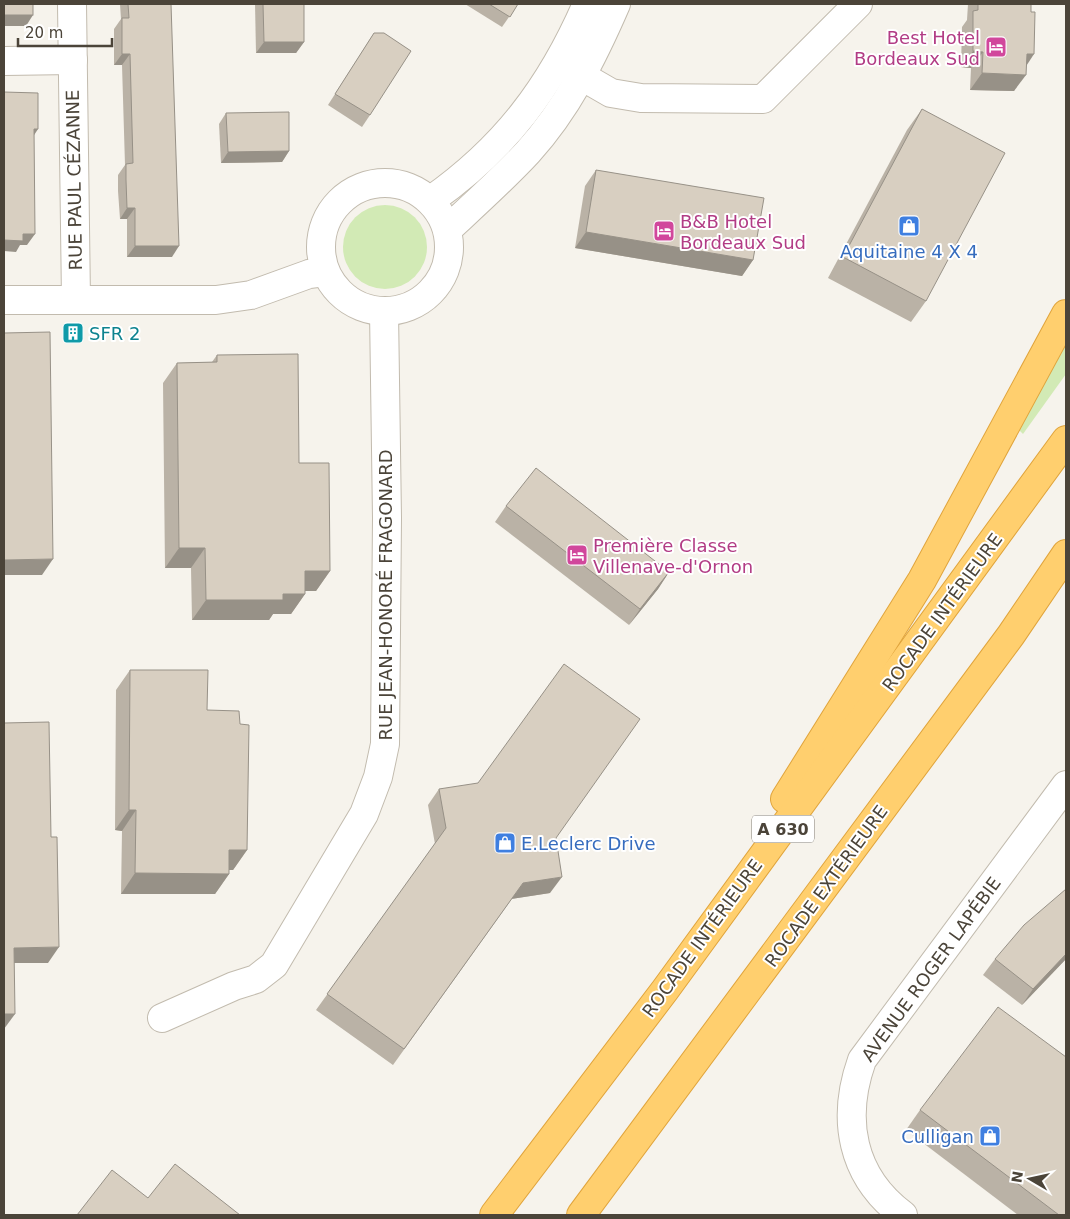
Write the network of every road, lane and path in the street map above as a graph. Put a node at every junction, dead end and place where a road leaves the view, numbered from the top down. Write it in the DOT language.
graph roads {
  1 [pos="72,4"];
  2 [pos="586,4"];
  3 [pos="616,4"];
  4 [pos="858,4"];
  5 [pos="72,60"];
  6 [pos="4,61"];
  7 [pos="559,63"];
  8 [pos="582,78"];
  9 [pos="431,200"];
  10 [pos="448,229"];
  11 [pos="325,272"];
  12 [pos="4,300"];
  13 [pos="76,300"];
  14 [pos="384,312"];
  15 [pos="1066,314"];
  16 [pos="1066,440"];
  17 [pos="1066,554"];
  18 [pos="1066,785"];
  19 [pos="665,990"];
  20 [pos="162,1018"];
  21 [pos="494,1215"];
  22 [pos="581,1215"];
  23 [pos="903,1215"];
  1 -- 5 [label="street, RUE PAUL CÉZANNE"];
  2 -- 7 [label="street"];
  3 -- 8 [label="street"];
  4 -- 8 [label="street"];
  5 -- 6 [label="street"];
  5 -- 13 [label="street, RUE PAUL CÉZANNE"];
  7 -- 8 [label="street"];
  7 -- 9 [label="street"];
  8 -- 10 [label="street"];
  9 -- 10 [label="street"];
  9 -- 11 [label="street"];
  10 -- 14 [label="street"];
  11 -- 13 [label="street"];
  11 -- 14 [label="street"];
  12 -- 13 [label="street"];
  14 -- 20 [label="street, RUE JEAN-HONORÉ FRAGONARD"];
  15 -- 19 [label="highway"];
  16 -- 19 [label="highway, ROCADE INTÉRIEURE / A 630"];
  17 -- 22 [label="highway, ROCADE EXTÉRIEURE"];
  18 -- 23 [label="street, AVENUE ROGER LAPÉBIE"];
  19 -- 21 [label="highway, ROCADE INTÉRIEURE / A 630"];
}
